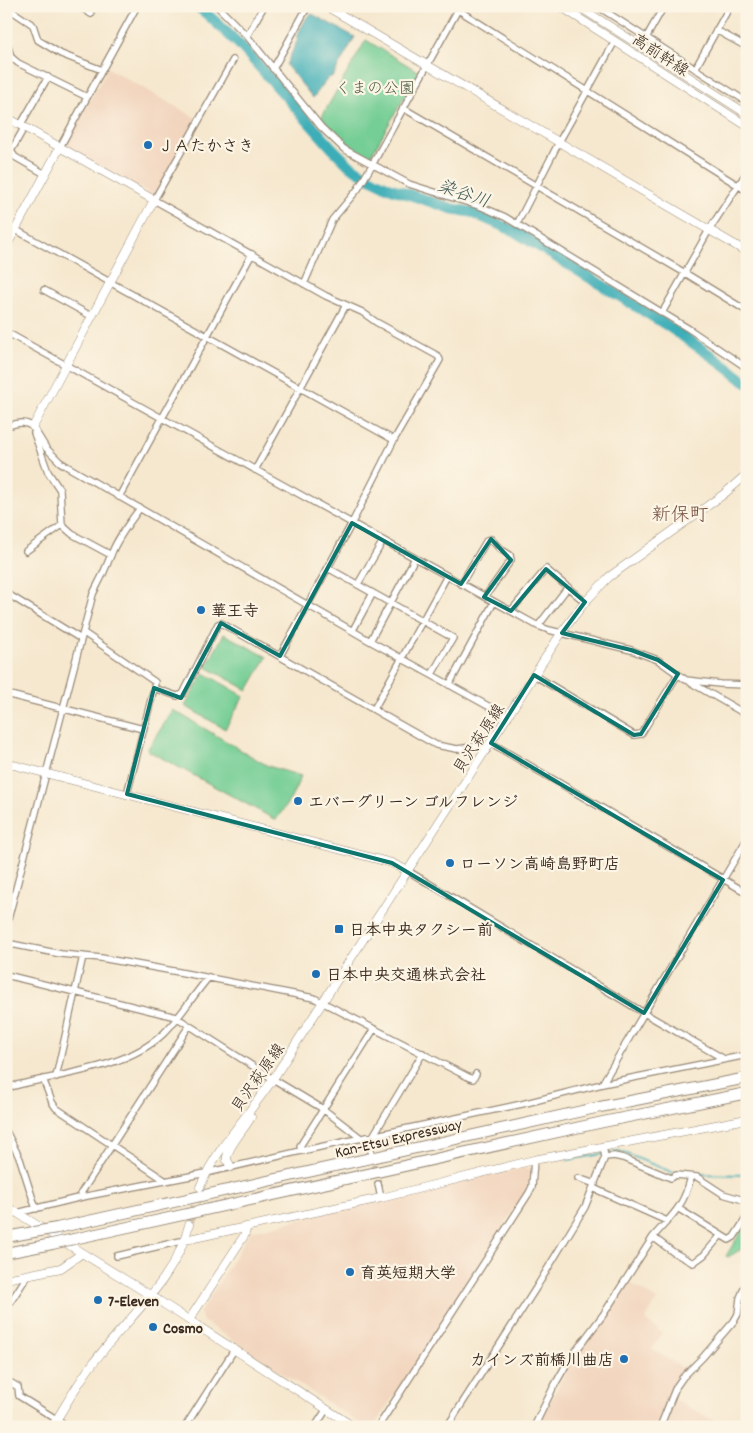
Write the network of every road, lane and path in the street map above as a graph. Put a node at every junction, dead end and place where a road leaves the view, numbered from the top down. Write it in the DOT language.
graph roads {
  1 [pos="79,6"];
  2 [pos="137,6"];
  3 [pos="217,6"];
  4 [pos="264,6"];
  5 [pos="308,6"];
  6 [pos="326,6"];
  7 [pos="452,6"];
  8 [pos="560,6"];
  9 [pos="578,6"];
  10 [pos="597,6"];
  11 [pos="664,6"];
  12 [pos="730,6"];
  13 [pos="6,8"];
  14 [pos="459,8"];
  15 [pos="91,14"];
  16 [pos="716,30"];
  17 [pos="247,36"];
  18 [pos="646,38"];
  19 [pos="6,40"];
  20 [pos="615,41"];
  21 [pos="747,47"];
  22 [pos="232,60"];
  23 [pos="427,66"];
  24 [pos="273,69"];
  25 [pos="695,69"];
  26 [pos="102,70"];
  27 [pos="48,77"];
  28 [pos="588,91"];
  29 [pos="87,97"];
  30 [pos="747,102"];
  31 [pos="403,108"];
  32 [pos="747,114"];
  33 [pos="6,117"];
  34 [pos="747,126"];
  35 [pos="22,127"];
  36 [pos="559,142"];
  37 [pos="60,147"];
  38 [pos="372,166"];
  39 [pos="747,172"];
  40 [pos="46,174"];
  41 [pos="537,186"];
  42 [pos="738,186"];
  43 [pos="747,191"];
  44 [pos="154,200"];
  45 [pos="517,224"];
  46 [pos="16,230"];
  47 [pos="709,230"];
  48 [pos="7,244"];
  49 [pos="747,252"];
  50 [pos="252,254"];
  51 [pos="685,273"];
  52 [pos="110,282"];
  53 [pos="304,284"];
  54 [pos="44,290"];
  55 [pos="346,306"];
  56 [pos="747,311"];
  57 [pos="662,313"];
  58 [pos="91,316"];
  59 [pos="6,332"];
  60 [pos="207,335"];
  61 [pos="65,365"];
  62 [pos="747,368"];
  63 [pos="301,389"];
  64 [pos="161,417"];
  65 [pos="6,426"];
  66 [pos="33,427"];
  67 [pos="394,440"];
  68 [pos="255,470"];
  69 [pos="747,474"];
  70 [pos="119,497"];
  71 [pos="140,508"];
  72 [pos="352,523"];
  73 [pos="62,525"];
  74 [pos="383,541"];
  75 [pos="26,550"];
  76 [pos="111,555"];
  77 [pos="415,558"];
  78 [pos="328,568"];
  79 [pos="448,576"];
  80 [pos="358,584"];
  81 [pos="461,584"];
  82 [pos="568,587"];
  83 [pos="373,593"];
  84 [pos="7,595"];
  85 [pos="485,597"];
  86 [pos="494,602"];
  87 [pos="585,602"];
  88 [pos="308,604"];
  89 [pos="390,604"];
  90 [pos="511,611"];
  91 [pos="423,621"];
  92 [pos="538,626"];
  93 [pos="353,630"];
  94 [pos="562,632"];
  95 [pos="82,636"];
  96 [pos="370,641"];
  97 [pos="280,656"];
  98 [pos="403,658"];
  99 [pos="432,674"];
  100 [pos="678,674"];
  101 [pos="534,675"];
  102 [pos="686,680"];
  103 [pos="449,685"];
  104 [pos="747,685"];
  105 [pos="154,688"];
  106 [pos="6,694"];
  107 [pos="63,709"];
  108 [pos="374,709"];
  109 [pos="747,715"];
  110 [pos="508,717"];
  111 [pos="143,729"];
  112 [pos="489,746"];
  113 [pos="6,763"];
  114 [pos="46,774"];
  115 [pos="127,794"];
  116 [pos="747,839"];
  117 [pos="408,871"];
  118 [pos="723,880"];
  119 [pos="747,893"];
  120 [pos="6,927"];
  121 [pos="6,943"];
  122 [pos="83,956"];
  123 [pos="6,975"];
  124 [pos="209,977"];
  125 [pos="75,993"];
  126 [pos="324,1003"];
  127 [pos="644,1013"];
  128 [pos="176,1017"];
  129 [pos="189,1026"];
  130 [pos="374,1029"];
  131 [pos="423,1053"];
  132 [pos="747,1055"];
  133 [pos="724,1060"];
  134 [pos="476,1074"];
  135 [pos="56,1077"];
  136 [pos="747,1078"];
  137 [pos="43,1079"];
  138 [pos="273,1080"];
  139 [pos="602,1084"];
  140 [pos="6,1088"];
  141 [pos="747,1093"];
  142 [pos="255,1106"];
  143 [pos="323,1109"];
  144 [pos="747,1119"];
  145 [pos="6,1131"];
  146 [pos="371,1136"];
  147 [pos="362,1139"];
  148 [pos="112,1146"];
  149 [pos="603,1147"];
  150 [pos="301,1151"];
  151 [pos="371,1151"];
  152 [pos="605,1157"];
  153 [pos="534,1160"];
  154 [pos="231,1167"];
  155 [pos="206,1173"];
  156 [pos="691,1177"];
  157 [pos="578,1178"];
  158 [pos="166,1181"];
  159 [pos="378,1184"];
  160 [pos="594,1186"];
  161 [pos="200,1187"];
  162 [pos="82,1197"];
  163 [pos="381,1198"];
  164 [pos="747,1201"];
  165 [pos="6,1206"];
  166 [pos="36,1209"];
  167 [pos="679,1209"];
  168 [pos="17,1213"];
  169 [pos="6,1214"];
  170 [pos="747,1218"];
  171 [pos="667,1221"];
  172 [pos="189,1225"];
  173 [pos="247,1227"];
  174 [pos="721,1235"];
  175 [pos="653,1237"];
  176 [pos="6,1238"];
  177 [pos="185,1240"];
  178 [pos="6,1253"];
  179 [pos="81,1254"];
  180 [pos="117,1256"];
  181 [pos="26,1276"];
  182 [pos="6,1279"];
  183 [pos="747,1281"];
  184 [pos="150,1295"];
  185 [pos="6,1309"];
  186 [pos="189,1320"];
  187 [pos="234,1350"];
  188 [pos="6,1380"];
  189 [pos="326,1410"];
  190 [pos="57,1419"];
  191 [pos="52,1427"];
  192 [pos="69,1427"];
  193 [pos="184,1427"];
  194 [pos="315,1427"];
  195 [pos="354,1427"];
  196 [pos="378,1427"];
  197 [pos="447,1427"];
  198 [pos="534,1427"];
  199 [pos="660,1427"];
  1 -- 15 [label="street"];
  2 -- 26 [label="street"];
  3 -- 17 [label="street"];
  4 -- 17 [label="street"];
  5 -- 24 [label="street"];
  6 -- 23 [label="street"];
  7 -- 14 [label="street"];
  8 -- 20 [label="street, 高前幹線"];
  9 -- 32 [label="street, 高前幹線"];
  10 -- 18 [label="street"];
  11 -- 18 [label="street"];
  12 -- 16 [label="street"];
  13 -- 26 [label="street"];
  14 -- 23 [label="street"];
  14 -- 28 [label="street"];
  16 -- 21 [label="street"];
  16 -- 25 [label="street"];
  17 -- 24 [label="street"];
  18 -- 25 [label="street"];
  19 -- 27 [label="street"];
  20 -- 28 [label="street"];
  20 -- 34 [label="street, 高前幹線"];
  22 -- 44 [label="street"];
  23 -- 31 [label="street"];
  23 -- 36 [label="street"];
  24 -- 38 [label="street"];
  25 -- 30 [label="street"];
  26 -- 29 [label="street"];
  27 -- 29 [label="street"];
  27 -- 35 [label="street"];
  28 -- 36 [label="street"];
  28 -- 42 [label="street"];
  29 -- 37 [label="street"];
  31 -- 38 [label="street"];
  31 -- 41 [label="street"];
  33 -- 35 [label="street"];
  35 -- 37 [label="street"];
  35 -- 40 [label="street"];
  36 -- 41 [label="street"];
  36 -- 47 [label="street"];
  37 -- 40 [label="street"];
  37 -- 44 [label="street"];
  38 -- 45 [label="street"];
  38 -- 53 [label="street"];
  39 -- 42 [label="street"];
  40 -- 46 [label="street"];
  41 -- 45 [label="street"];
  41 -- 51 [label="street"];
  42 -- 43 [label="street"];
  42 -- 47 [label="street"];
  44 -- 50 [label="street"];
  44 -- 52 [label="street"];
  45 -- 57 [label="street"];
  46 -- 48 [label="street"];
  46 -- 52 [label="street"];
  47 -- 49 [label="street"];
  47 -- 51 [label="street"];
  50 -- 53 [label="street"];
  50 -- 60 [label="street"];
  51 -- 56 [label="street"];
  51 -- 57 [label="street"];
  52 -- 58 [label="street"];
  52 -- 60 [label="street"];
  53 -- 55 [label="street"];
  54 -- 58 [label="street"];
  55 -- 63 [label="street"];
  55 -- 67 [label="street"];
  57 -- 62 [label="street"];
  58 -- 61 [label="street"];
  59 -- 61 [label="street"];
  60 -- 63 [label="street"];
  60 -- 64 [label="street"];
  61 -- 64 [label="street"];
  61 -- 66 [label="street"];
  63 -- 67 [label="street"];
  63 -- 68 [label="street"];
  64 -- 68 [label="street"];
  64 -- 70 [label="street"];
  65 -- 66 [label="street"];
  66 -- 70 [label="street"];
  66 -- 73 [label="street"];
  67 -- 72 [label="street"];
  68 -- 72 [label="street"];
  69 -- 87 [label="street, 貝沢萩原線"];
  70 -- 71 [label="street"];
  71 -- 76 [label="street"];
  71 -- 88 [label="street"];
  72 -- 74 [label="street"];
  72 -- 78 [label="street"];
  73 -- 75 [label="street"];
  73 -- 76 [label="street"];
  74 -- 77 [label="street"];
  74 -- 80 [label="street"];
  76 -- 95 [label="street"];
  77 -- 79 [label="street"];
  77 -- 89 [label="street"];
  78 -- 80 [label="street"];
  78 -- 88 [label="street"];
  79 -- 81 [label="street"];
  79 -- 91 [label="street"];
  80 -- 83 [label="street"];
  81 -- 85 [label="street"];
  81 -- 85 [label="street"];
  82 -- 87 [label="street"];
  82 -- 90 [label="street"];
  82 -- 92 [label="street"];
  83 -- 89 [label="street"];
  83 -- 93 [label="street"];
  84 -- 95 [label="street"];
  85 -- 86 [label="street"];
  86 -- 90 [label="street"];
  86 -- 103 [label="street"];
  87 -- 94 [label="street, 貝沢萩原線"];
  88 -- 93 [label="street"];
  88 -- 97 [label="street"];
  89 -- 91 [label="street"];
  89 -- 96 [label="street"];
  90 -- 92 [label="street"];
  91 -- 98 [label="street"];
  91 -- 99 [label="street"];
  92 -- 94 [label="street"];
  93 -- 96 [label="street"];
  94 -- 100 [label="street"];
  94 -- 101 [label="street, 貝沢萩原線"];
  95 -- 105 [label="street"];
  95 -- 107 [label="street"];
  96 -- 98 [label="street"];
  97 -- 105 [label="street"];
  97 -- 108 [label="street"];
  98 -- 99 [label="street"];
  98 -- 108 [label="street"];
  99 -- 103 [label="street"];
  100 -- 101 [label="street"];
  100 -- 102 [label="street"];
  101 -- 110 [label="street, 貝沢萩原線"];
  102 -- 104 [label="street"];
  102 -- 109 [label="street"];
  103 -- 110 [label="street"];
  105 -- 111 [label="street"];
  106 -- 107 [label="street"];
  107 -- 111 [label="street"];
  107 -- 114 [label="street"];
  108 -- 112 [label="street"];
  110 -- 112 [label="street, 貝沢萩原線"];
  111 -- 115 [label="street"];
  112 -- 117 [label="street, 貝沢萩原線"];
  112 -- 118 [label="street"];
  113 -- 114 [label="street"];
  114 -- 115 [label="street"];
  114 -- 120 [label="street"];
  115 -- 117 [label="street"];
  116 -- 118 [label="street"];
  117 -- 126 [label="street, 貝沢萩原線"];
  117 -- 127 [label="street"];
  118 -- 119 [label="street"];
  118 -- 127 [label="street"];
  121 -- 122 [label="street"];
  122 -- 124 [label="street"];
  122 -- 125 [label="street"];
  123 -- 125 [label="street"];
  124 -- 126 [label="street"];
  124 -- 128 [label="street"];
  125 -- 128 [label="street"];
  125 -- 135 [label="street"];
  126 -- 130 [label="street"];
  126 -- 138 [label="street, 貝沢萩原線"];
  127 -- 133 [label="street"];
  127 -- 139 [label="street"];
  128 -- 129 [label="street"];
  128 -- 135 [label="street"];
  129 -- 138 [label="street"];
  129 -- 148 [label="street"];
  130 -- 131 [label="street"];
  130 -- 143 [label="street"];
  131 -- 134 [label="street"];
  131 -- 146 [label="street"];
  132 -- 133 [label="street"];
  133 -- 139 [label="street"];
  135 -- 137 [label="street"];
  136 -- 176 [label="highway, Kan-Etsu Expressway, bridge"];
  137 -- 140 [label="street"];
  137 -- 148 [label="street"];
  138 -- 142 [label="street, 貝沢萩原線"];
  138 -- 143 [label="street"];
  139 -- 146 [label="street"];
  141 -- 178 [label="highway, Kan-Etsu Expressway, bridge"];
  142 -- 154 [label="street"];
  142 -- 155 [label="street, 貝沢萩原線"];
  143 -- 147 [label="street"];
  143 -- 150 [label="street"];
  144 -- 149 [label="street"];
  145 -- 166 [label="street"];
  146 -- 147 [label="street"];
  146 -- 151 [label="street"];
  147 -- 150 [label="street"];
  148 -- 158 [label="street"];
  148 -- 162 [label="street"];
  149 -- 152 [label="street"];
  149 -- 153 [label="street"];
  150 -- 154 [label="street"];
  152 -- 156 [label="street"];
  152 -- 160 [label="street"];
  153 -- 163 [label="street"];
  153 -- 196 [label="street"];
  154 -- 155 [label="street"];
  155 -- 158 [label="street"];
  155 -- 161 [label="street, 貝沢萩原線"];
  156 -- 164 [label="street"];
  156 -- 167 [label="street"];
  157 -- 160 [label="street"];
  158 -- 162 [label="street"];
  159 -- 163 [label="street"];
  160 -- 171 [label="street"];
  160 -- 197 [label="street"];
  162 -- 166 [label="street"];
  163 -- 173 [label="street"];
  165 -- 168 [label="street"];
  166 -- 168 [label="street"];
  167 -- 171 [label="street"];
  167 -- 174 [label="street"];
  168 -- 169 [label="street"];
  168 -- 179 [label="street"];
  170 -- 174 [label="street"];
  171 -- 175 [label="street"];
  172 -- 177 [label="street"];
  173 -- 177 [label="street"];
  173 -- 186 [label="street"];
  174 -- 175 [label="street"];
  175 -- 198 [label="street"];
  177 -- 180 [label="street"];
  177 -- 184 [label="street"];
  179 -- 181 [label="street"];
  179 -- 184 [label="street"];
  181 -- 182 [label="street"];
  181 -- 185 [label="street"];
  183 -- 199 [label="street"];
  184 -- 186 [label="street"];
  184 -- 190 [label="street"];
  186 -- 187 [label="street"];
  187 -- 189 [label="street"];
  187 -- 193 [label="street"];
  188 -- 190 [label="street"];
  189 -- 194 [label="street"];
  189 -- 195 [label="street"];
  190 -- 191 [label="street"];
  190 -- 192 [label="street"];
}
